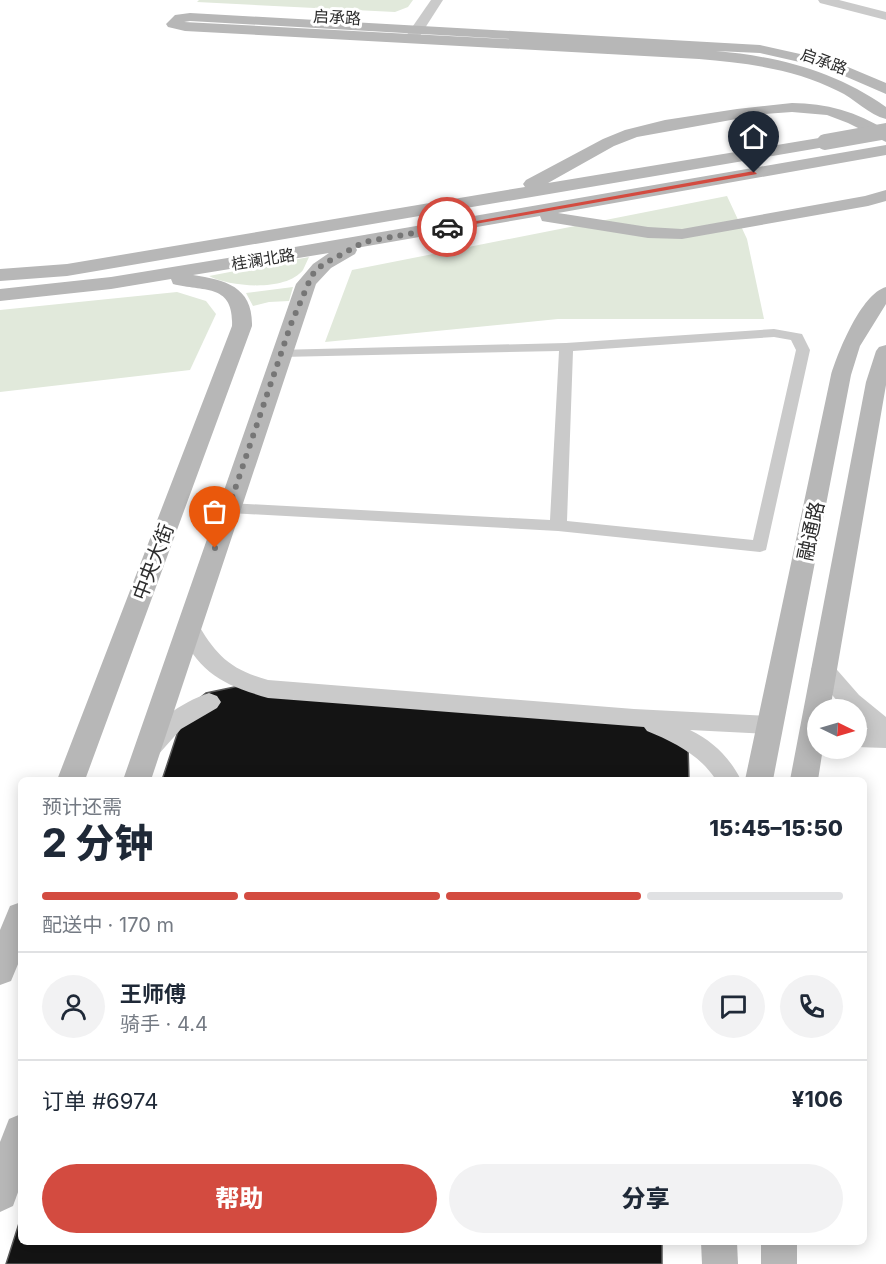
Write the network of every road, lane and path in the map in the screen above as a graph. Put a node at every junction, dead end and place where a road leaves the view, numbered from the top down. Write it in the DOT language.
graph roads {
  1 [pos="427,0"];
  2 [pos="437,0"];
  3 [pos="824,0"];
  4 [pos="850,0"];
  5 [pos="886,10"];
  6 [pos="886,16"];
  7 [pos="409,34"];
  8 [pos="886,89"];
  9 [pos="886,114"];
  10 [pos="886,131"];
  11 [pos="886,137"];
  12 [pos="886,150"];
  13 [pos="886,195"];
  14 [pos="501,197"];
  15 [pos="509,216"];
  16 [pos="364,242"];
  17 [pos="0,275"];
  18 [pos="147,277"];
  19 [pos="886,293"];
  20 [pos="0,295"];
  21 [pos="566,347"];
  22 [pos="886,351"];
  23 [pos="281,353"];
  24 [pos="229,508"];
  25 [pos="558,526"];
  26 [pos="189,627"];
  27 [pos="823,669"];
  28 [pos="268,689"];
  29 [pos="819,699"];
  30 [pos="634,718"];
  31 [pos="770,725"];
  32 [pos="886,731"];
  33 [pos="867,738"];
  34 [pos="886,739"];
  35 [pos="148,749"];
  36 [pos="810,759"];
  37 [pos="72,777"];
  38 [pos="139,777"];
  39 [pos="727,777"];
  40 [pos="760,777"];
  41 [pos="805,777"];
  42 [pos="18,923"];
  43 [pos="0,970"];
  44 [pos="18,1140"];
  45 [pos="0,1194"];
  46 [pos="719,1245"];
  47 [pos="779,1245"];
  48 [pos="720,1264"];
  49 [pos="779,1264"];
  1 -- 7 [label="street"];
  2 -- 7 [label="street"];
  3 -- 6 [label="street"];
  4 -- 5 [label="street"];
  7 -- 7 [label="main road, 启承路"];
  7 -- 8 [label="main road, 启承路"];
  7 -- 9 [label="main road, 启承路"];
  10 -- 14 [label="main road, 桂澜北路, bridge"];
  11 -- 14 [label="main road"];
  12 -- 15 [label="main road, 桂澜北路"];
  13 -- 15 [label="main road"];
  14 -- 17 [label="main road, 桂澜北路"];
  15 -- 16 [label="main road, 桂澜北路"];
  16 -- 18 [label="main road, 桂澜北路"];
  16 -- 23 [label="main road"];
  18 -- 20 [label="main road, 桂澜北路"];
  18 -- 37 [label="main road, 中央大街"];
  19 -- 31 [label="main road, 融通路"];
  21 -- 23 [label="street"];
  21 -- 25 [label="street"];
  21 -- 25 [label="street"];
  22 -- 27 [label="main road, 融通路"];
  23 -- 24 [label="main road"];
  24 -- 25 [label="street"];
  24 -- 26 [label="main road"];
  26 -- 28 [label="street"];
  26 -- 35 [label="main road"];
  27 -- 29 [label="main road, 融通路"];
  27 -- 32 [label="street"];
  28 -- 30 [label="street"];
  28 -- 35 [label="street"];
  30 -- 31 [label="street"];
  30 -- 39 [label="street"];
  31 -- 40 [label="main road, 融通路"];
  33 -- 34 [label="street"];
  35 -- 38 [label="main road"];
  36 -- 41 [label="main road, 融通路"];
  42 -- 43 [label="main road"];
  44 -- 45 [label="main road"];
  46 -- 48 [label="main road"];
  47 -- 49 [label="main road"];
}
